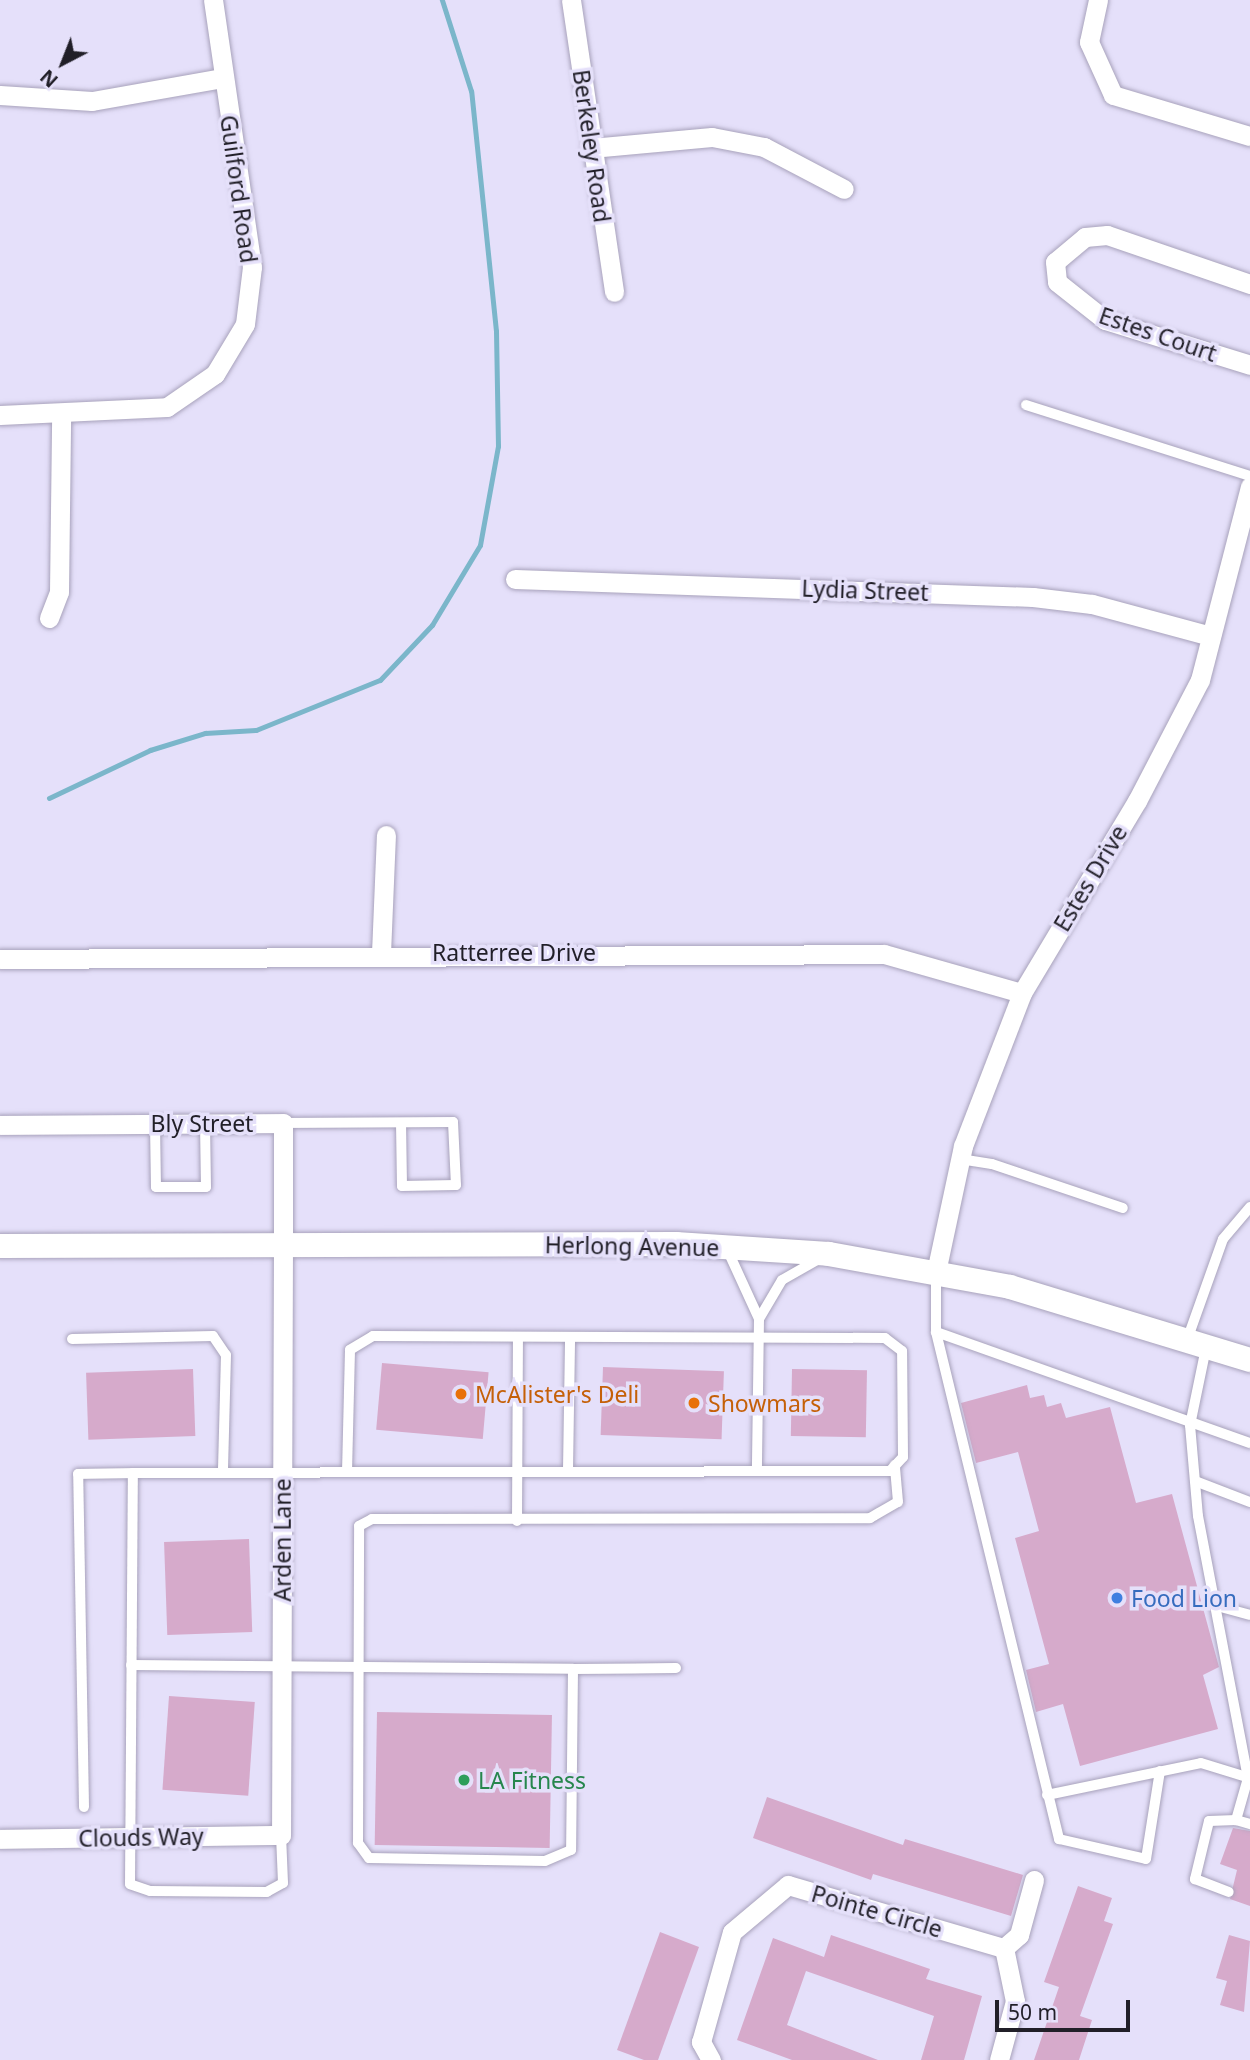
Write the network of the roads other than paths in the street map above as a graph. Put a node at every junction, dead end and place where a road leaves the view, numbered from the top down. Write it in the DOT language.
graph roads {
  1 [pos="213,0"];
  2 [pos="571,0"];
  3 [pos="1098,0"];
  4 [pos="223,78"];
  5 [pos="0,95"];
  6 [pos="1250,136"];
  7 [pos="591,148"];
  8 [pos="845,189"];
  9 [pos="1250,284"];
  10 [pos="614,292"];
  11 [pos="1250,365"];
  12 [pos="1026,405"];
  13 [pos="0,415"];
  14 [pos="61,417"];
  15 [pos="1250,476"];
  16 [pos="1250,486"];
  17 [pos="515,579"];
  18 [pos="49,618"];
  19 [pos="1211,636"];
  20 [pos="386,835"];
  21 [pos="381,953"];
  22 [pos="0,959"];
  23 [pos="1022,993"];
  24 [pos="205,1123"];
  25 [pos="283,1123"];
  26 [pos="401,1123"];
  27 [pos="155,1124"];
  28 [pos="0,1125"];
  29 [pos="960,1159"];
  30 [pos="1250,1207"];
  31 [pos="1123,1208"];
  32 [pos="283,1244"];
  33 [pos="0,1246"];
  34 [pos="727,1248"];
  35 [pos="829,1254"];
  36 [pos="936,1272"];
  37 [pos="759,1319"];
  38 [pos="936,1332"];
  39 [pos="518,1338"];
  40 [pos="570,1338"];
  41 [pos="72,1339"];
  42 [pos="759,1340"];
  43 [pos="1197,1344"];
  44 [pos="1250,1360"];
  45 [pos="1190,1425"];
  46 [pos="1250,1443"];
  47 [pos="895,1465"];
  48 [pos="282,1469"];
  49 [pos="223,1470"];
  50 [pos="347,1470"];
  51 [pos="517,1470"];
  52 [pos="568,1470"];
  53 [pos="757,1471"];
  54 [pos="133,1473"];
  55 [pos="1195,1481"];
  56 [pos="1250,1502"];
  57 [pos="517,1521"];
  58 [pos="1217,1606"];
  59 [pos="1250,1615"];
  60 [pos="131,1665"];
  61 [pos="676,1668"];
  62 [pos="282,1669"];
  63 [pos="354,1669"];
  64 [pos="573,1669"];
  65 [pos="1160,1771"];
  66 [pos="1249,1778"];
  67 [pos="1047,1795"];
  68 [pos="84,1807"];
  69 [pos="1236,1820"];
  70 [pos="1250,1824"];
  71 [pos="281,1835"];
  72 [pos="129,1837"];
  73 [pos="0,1839"];
  74 [pos="1034,1880"];
  75 [pos="1229,1892"];
  76 [pos="1004,1948"];
  77 [pos="711,2060"];
  78 [pos="999,2060"];
  1 -- 4 [label="street, Guilford Road"];
  2 -- 7 [label="street, Berkeley Road"];
  3 -- 6 [label="street"];
  4 -- 5 [label="street"];
  4 -- 14 [label="street, Guilford Road"];
  7 -- 8 [label="street"];
  7 -- 10 [label="street, Berkeley Road"];
  9 -- 11 [label="street, Estes Court"];
  12 -- 15 [label="lane"];
  13 -- 14 [label="street, Guilford Road"];
  14 -- 18 [label="street"];
  16 -- 19 [label="street, Estes Drive"];
  17 -- 19 [label="street, Lydia Street"];
  19 -- 23 [label="street, Estes Drive"];
  20 -- 21 [label="street"];
  21 -- 22 [label="street, Ratterree Drive"];
  21 -- 23 [label="street, Ratterree Drive"];
  23 -- 29 [label="street, Estes Drive"];
  24 -- 25 [label="street, Bly Street"];
  24 -- 27 [label="street, Bly Street"];
  24 -- 27 [label="lane"];
  25 -- 26 [label="lane"];
  25 -- 32 [label="street, Bly Street"];
  26 -- 26 [label="lane"];
  27 -- 28 [label="street, Bly Street"];
  29 -- 31 [label="lane"];
  29 -- 36 [label="street, Estes Drive"];
  30 -- 43 [label="lane"];
  32 -- 33 [label="street, Herlong Avenue"];
  32 -- 34 [label="street, Herlong Avenue"];
  32 -- 48 [label="street, Arden Lane"];
  34 -- 35 [label="street, Herlong Avenue"];
  34 -- 37 [label="lane"];
  35 -- 36 [label="street, Herlong Avenue"];
  35 -- 37 [label="lane"];
  36 -- 38 [label="lane"];
  36 -- 43 [label="street, Herlong Avenue"];
  37 -- 42 [label="lane"];
  38 -- 45 [label="lane"];
  38 -- 67 [label="lane"];
  39 -- 40 [label="lane"];
  39 -- 50 [label="lane"];
  39 -- 51 [label="lane"];
  40 -- 42 [label="lane"];
  40 -- 52 [label="lane"];
  41 -- 49 [label="lane"];
  42 -- 47 [label="lane"];
  42 -- 53 [label="lane"];
  43 -- 44 [label="street, Herlong Avenue"];
  43 -- 45 [label="lane"];
  45 -- 46 [label="lane"];
  45 -- 55 [label="lane"];
  47 -- 53 [label="lane"];
  47 -- 57 [label="lane"];
  48 -- 49 [label="lane"];
  48 -- 50 [label="lane"];
  48 -- 62 [label="street, Arden Lane"];
  49 -- 54 [label="lane"];
  50 -- 51 [label="lane"];
  51 -- 52 [label="lane"];
  51 -- 57 [label="lane"];
  52 -- 53 [label="lane"];
  54 -- 60 [label="lane"];
  54 -- 68 [label="lane"];
  55 -- 56 [label="lane"];
  55 -- 58 [label="lane"];
  57 -- 63 [label="lane"];
  58 -- 59 [label="lane"];
  58 -- 66 [label="lane"];
  60 -- 62 [label="lane"];
  60 -- 72 [label="lane"];
  61 -- 64 [label="lane"];
  62 -- 63 [label="lane"];
  62 -- 71 [label="street, Arden Lane"];
  63 -- 64 [label="lane"];
  63 -- 64 [label="lane"];
  65 -- 66 [label="lane"];
  65 -- 67 [label="lane"];
  65 -- 67 [label="lane"];
  66 -- 69 [label="lane"];
  69 -- 70 [label="lane"];
  69 -- 75 [label="lane"];
  71 -- 72 [label="street, Clouds Way"];
  71 -- 72 [label="lane"];
  72 -- 73 [label="street, Clouds Way"];
  74 -- 76 [label="street"];
  76 -- 77 [label="street, Pointe Circle"];
  76 -- 78 [label="street"];
}
